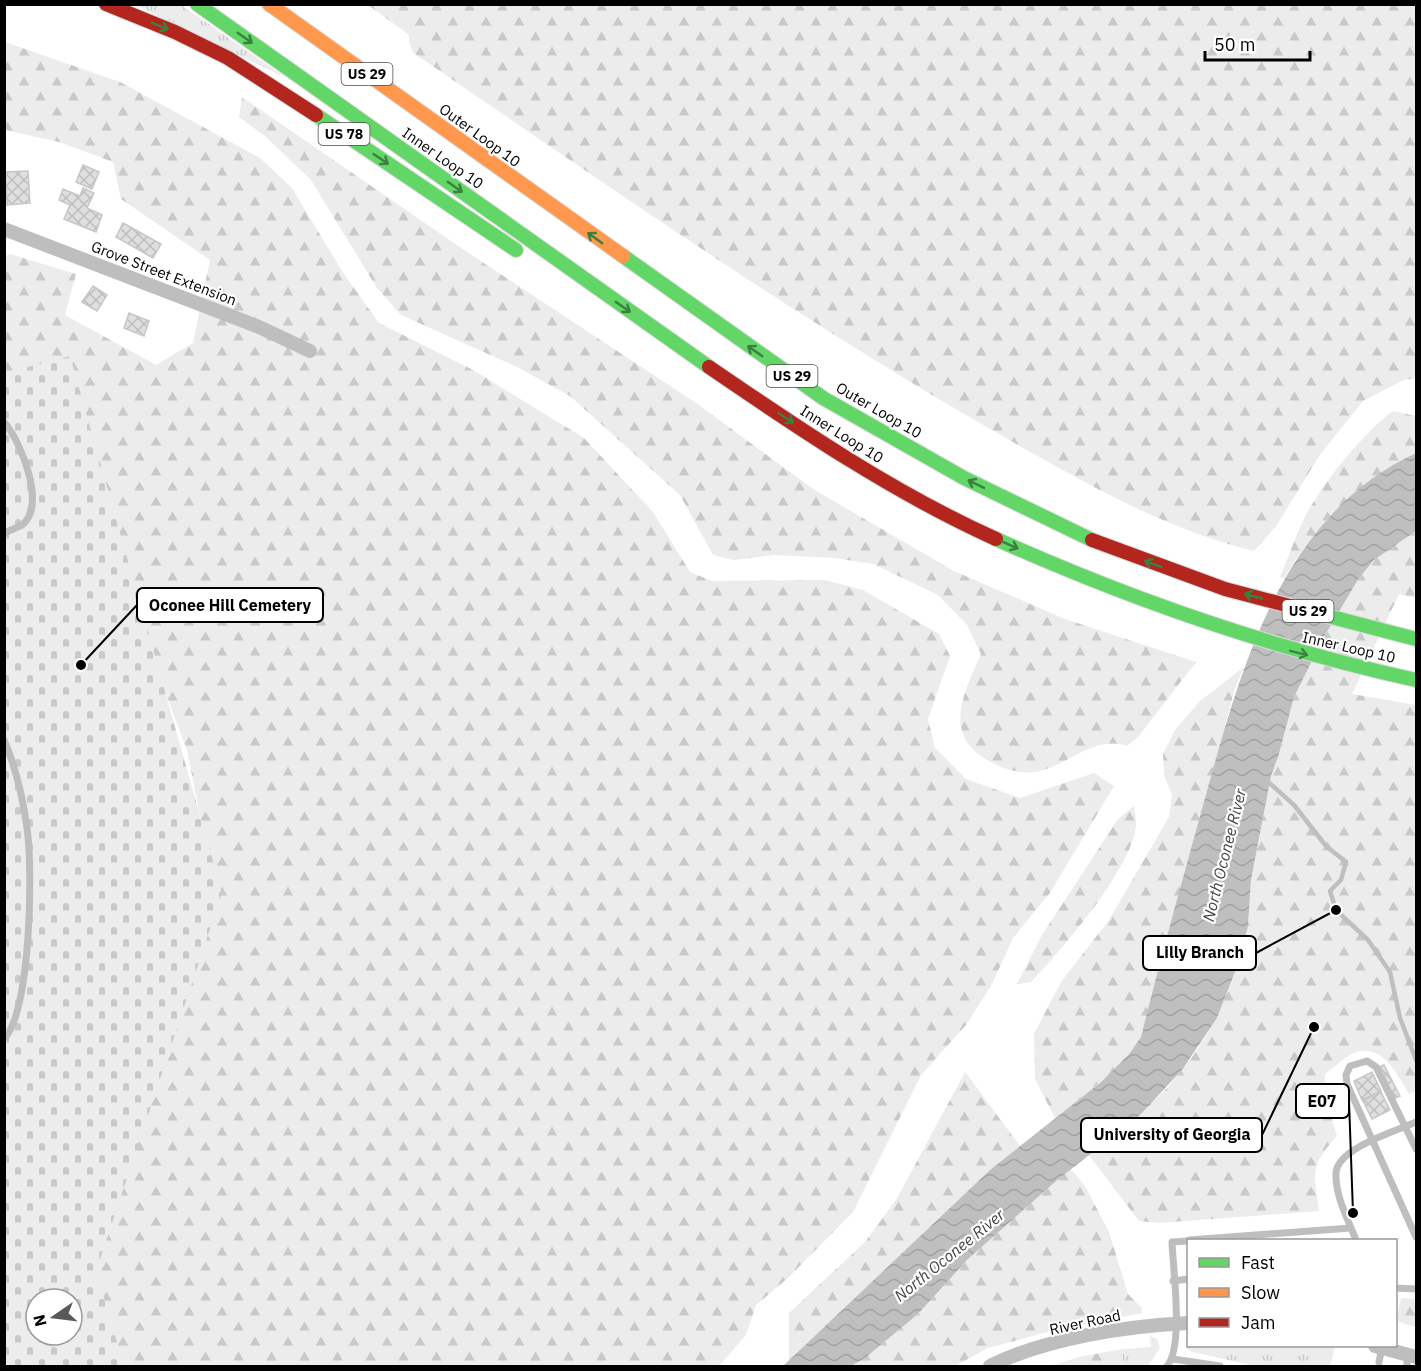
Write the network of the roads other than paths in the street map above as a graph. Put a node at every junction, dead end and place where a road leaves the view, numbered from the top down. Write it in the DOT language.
graph roads {
  1 [pos="106,4"];
  2 [pos="197,4"];
  3 [pos="269,4"];
  4 [pos="289,4"];
  5 [pos="323,43"];
  6 [pos="4,229"];
  7 [pos="576,273"];
  8 [pos="310,351"];
  9 [pos="4,422"];
  10 [pos="4,533"];
  11 [pos="1416,639"];
  12 [pos="1416,680"];
  13 [pos="4,740"];
  14 [pos="4,1039"];
  15 [pos="1416,1122"];
  16 [pos="1406,1127"];
  17 [pos="1372,1141"];
  18 [pos="1416,1149"];
  19 [pos="1351,1228"];
  20 [pos="1416,1237"];
  21 [pos="1202,1239"];
  22 [pos="1356,1239"];
  23 [pos="1187,1240"];
  24 [pos="1187,1279"];
  25 [pos="1173,1281"];
  26 [pos="1397,1287"];
  27 [pos="1416,1289"];
  28 [pos="1182,1323"];
  29 [pos="1378,1347"];
  30 [pos="1380,1347"];
  31 [pos="1173,1359"];
  32 [pos="1410,1359"];
  33 [pos="1378,1362"];
  34 [pos="990,1366"];
  35 [pos="1167,1366"];
  36 [pos="1219,1366"];
  1 -- 7 [label="highway, US 78, one-way"];
  2 -- 7 [label="highway, Inner Loop 10 / US 29, one-way"];
  3 -- 5 [label="highway, Outer Loop 10 / US 29"];
  4 -- 5 [label="highway"];
  11 -- 5 [label="highway, Outer Loop 10 / US 29, one-way"];
  6 -- 8 [label="street, Grove Street Extension"];
  7 -- 12 [label="highway, Inner Loop 10 / US 29, one-way"];
  9 -- 10 [label="lane"];
  13 -- 14 [label="lane"];
  15 -- 16 [label="lane"];
  16 -- 17 [label="lane"];
  16 -- 17 [label="lane"];
  16 -- 18 [label="lane"];
  17 -- 19 [label="lane"];
  17 -- 20 [label="lane"];
  19 -- 21 [label="lane"];
  19 -- 22 [label="lane"];
  23 -- 25 [label="lane"];
  24 -- 25 [label="lane"];
  25 -- 28 [label="lane"];
  26 -- 27 [label="lane"];
  28 -- 31 [label="lane"];
  28 -- 34 [label="street, River Road"];
  29 -- 33 [label="lane"];
  30 -- 32 [label="street"];
  31 -- 35 [label="lane"];
  31 -- 36 [label="lane"];
}
